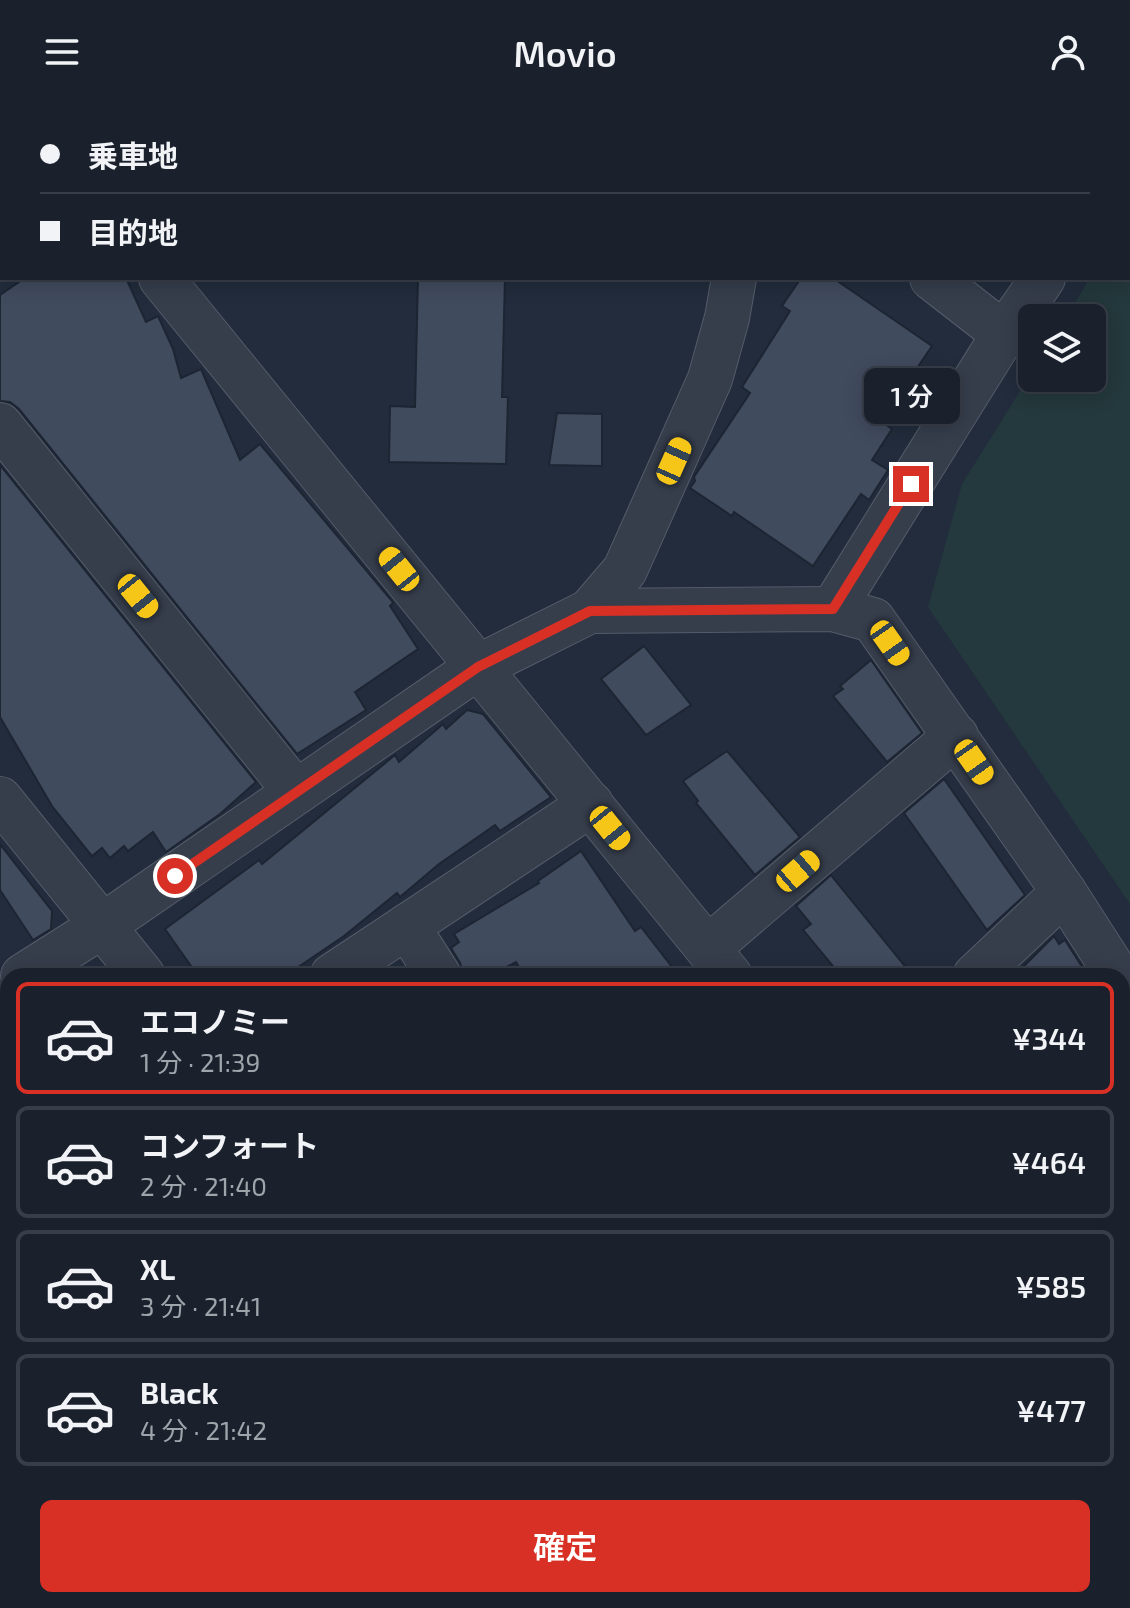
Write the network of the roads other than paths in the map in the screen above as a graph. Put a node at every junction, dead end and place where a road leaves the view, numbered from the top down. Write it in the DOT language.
graph roads {
  1 [pos="163,280"];
  2 [pos="734,280"];
  3 [pos="935,280"];
  4 [pos="1042,280"];
  5 [pos="1004,334"];
  6 [pos="0,425"];
  7 [pos="833,609"];
  8 [pos="590,611"];
  9 [pos="478,667"];
  10 [pos="956,736"];
  11 [pos="296,792"];
  12 [pos="0,799"];
  13 [pos="591,804"];
  14 [pos="1064,892"];
  15 [pos="102,926"];
  16 [pos="407,926"];
  17 [pos="719,962"];
  18 [pos="36,968"];
  19 [pos="136,968"];
  20 [pos="344,968"];
  21 [pos="434,968"];
  22 [pos="983,968"];
  23 [pos="1113,968"];
  1 -- 9 [label="street"];
  2 -- 8 [label="street"];
  3 -- 5 [label="street"];
  4 -- 5 [label="street"];
  5 -- 7 [label="street"];
  6 -- 11 [label="street"];
  7 -- 8 [label="street"];
  7 -- 10 [label="street"];
  8 -- 9 [label="street"];
  9 -- 11 [label="street"];
  9 -- 13 [label="street"];
  10 -- 14 [label="street"];
  10 -- 17 [label="street"];
  11 -- 15 [label="street"];
  12 -- 15 [label="street"];
  13 -- 16 [label="street"];
  13 -- 17 [label="street"];
  14 -- 22 [label="street"];
  14 -- 23 [label="street"];
  15 -- 18 [label="street"];
  15 -- 19 [label="street"];
  16 -- 20 [label="street"];
  16 -- 21 [label="street"];
}
